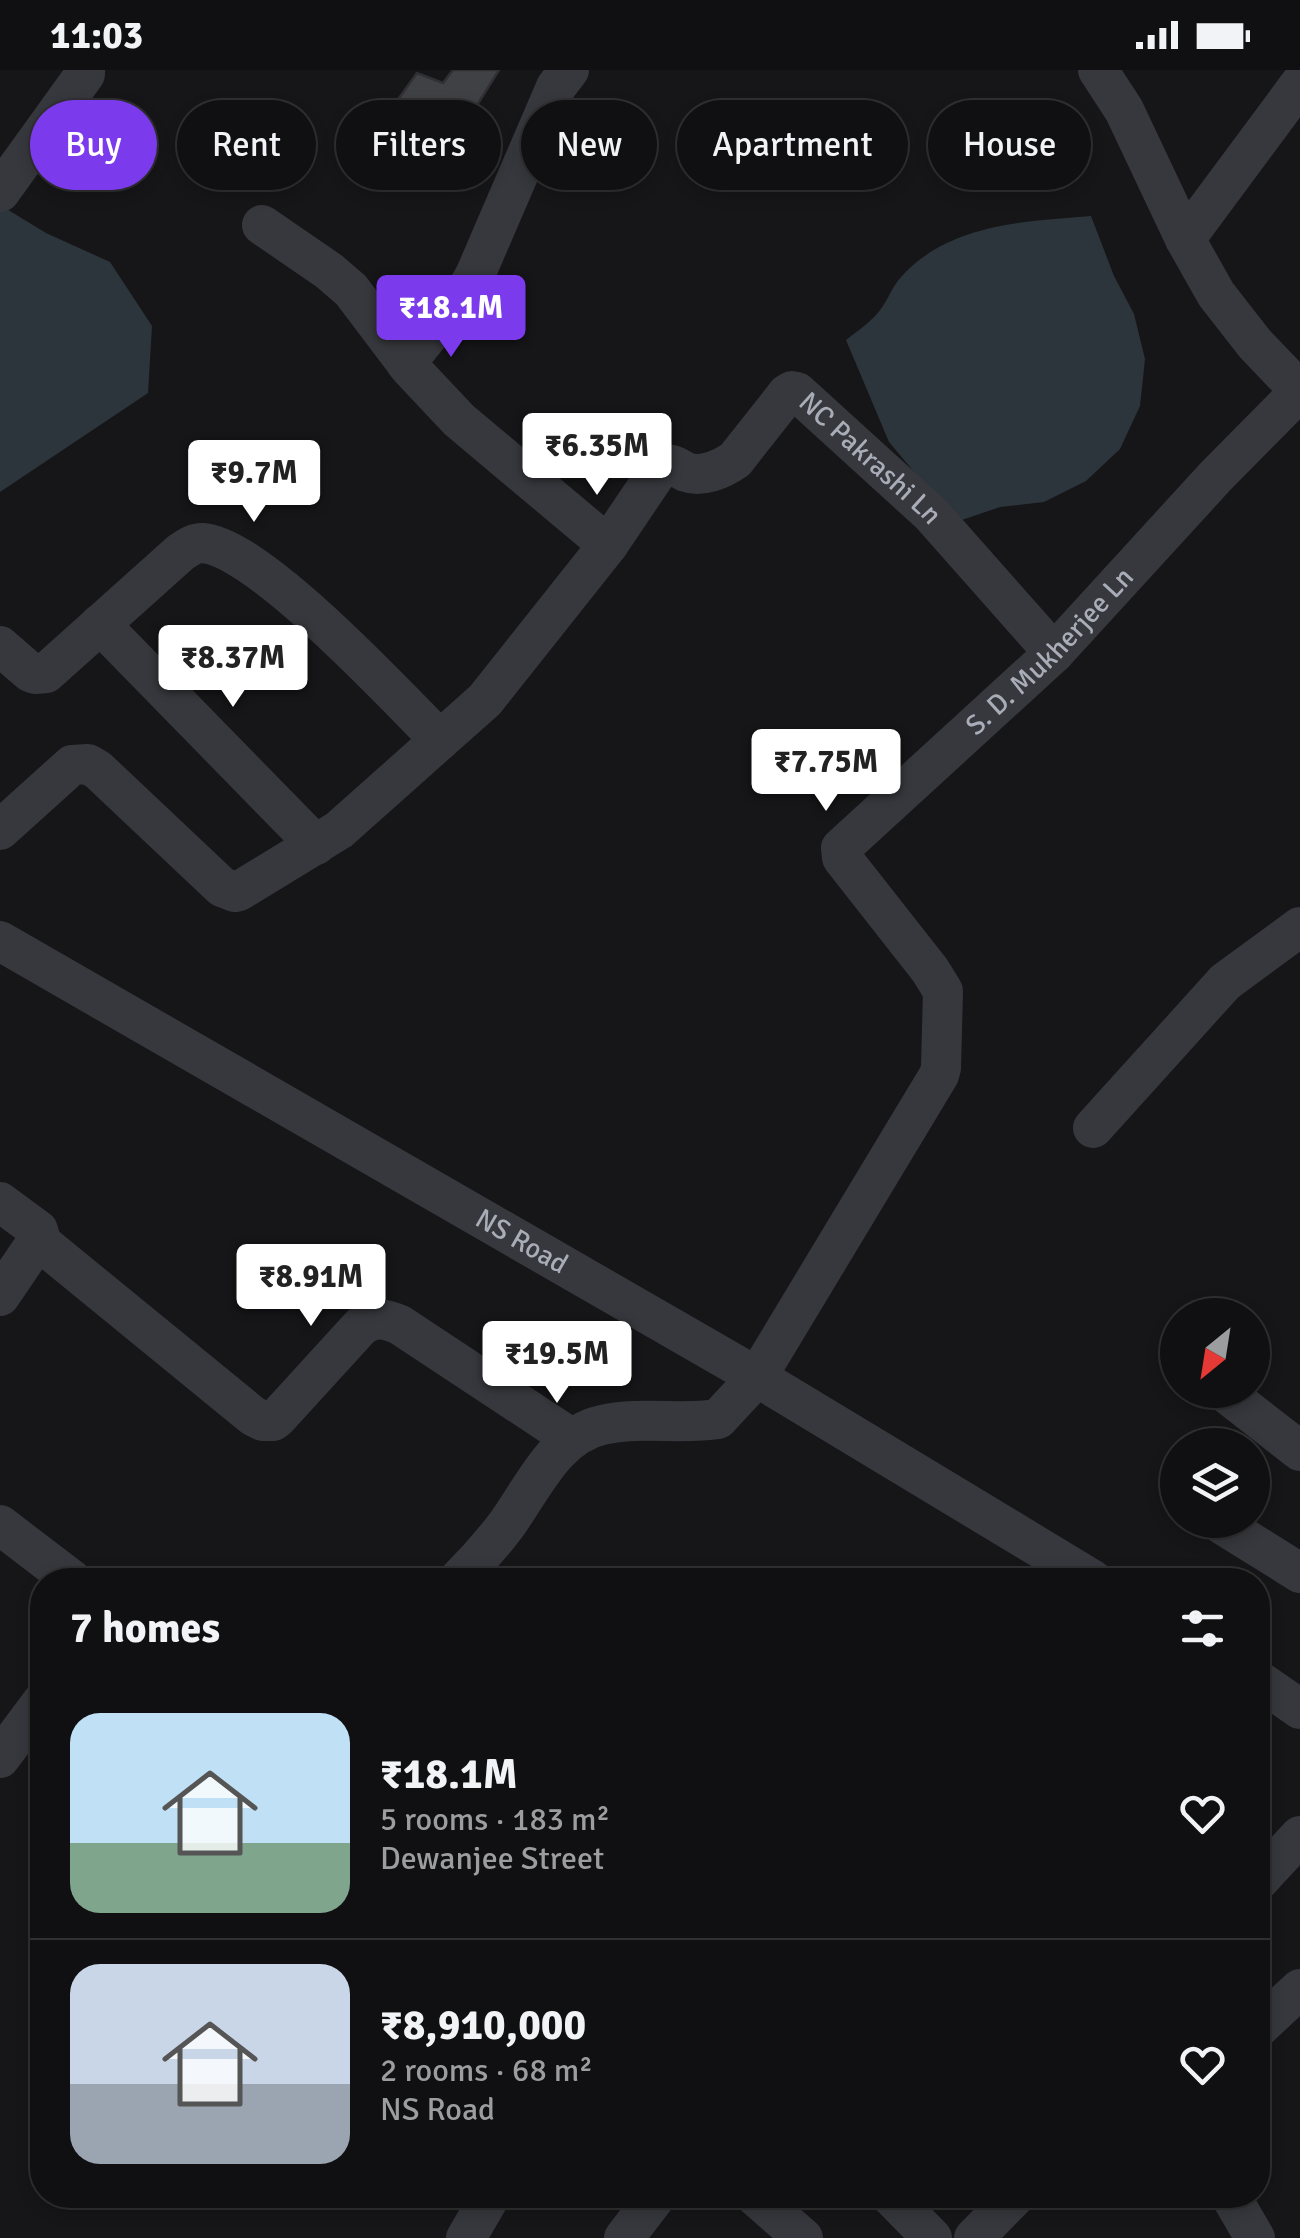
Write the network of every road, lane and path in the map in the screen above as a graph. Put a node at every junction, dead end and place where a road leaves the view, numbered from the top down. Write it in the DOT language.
graph roads {
  1 [pos="84,70"];
  2 [pos="1098,70"];
  3 [pos="552,75"];
  4 [pos="1300,84"];
  5 [pos="0,192"];
  6 [pos="262,225"];
  7 [pos="1185,240"];
  8 [pos="406,363"];
  9 [pos="1300,391"];
  10 [pos="608,545"];
  11 [pos="100,624"];
  12 [pos="0,646"];
  13 [pos="1054,653"];
  14 [pos="440,740"];
  15 [pos="0,830"];
  16 [pos="316,845"];
  17 [pos="1300,927"];
  18 [pos="0,941"];
  19 [pos="1093,1128"];
  20 [pos="0,1202"];
  21 [pos="39,1241"];
  22 [pos="0,1296"];
  23 [pos="757,1377"];
  24 [pos="1245,1408"];
  25 [pos="571,1438"];
  26 [pos="1300,1451"];
  27 [pos="0,1526"];
  28 [pos="1243,1538"];
  29 [pos="56,1568"];
  30 [pos="469,1568"];
  31 [pos="1073,1568"];
  32 [pos="1300,1573"];
  33 [pos="1270,1688"];
  34 [pos="1300,1709"];
  35 [pos="30,1718"];
  36 [pos="0,1758"];
  37 [pos="1300,1836"];
  38 [pos="1270,1867"];
  39 [pos="1300,1989"];
  40 [pos="1270,2017"];
  41 [pos="483,2208"];
  42 [pos="647,2208"];
  43 [pos="769,2208"];
  44 [pos="903,2208"];
  45 [pos="1238,2208"];
  46 [pos="466,2238"];
  47 [pos="624,2238"];
  48 [pos="803,2238"];
  49 [pos="932,2238"];
  50 [pos="1255,2238"];
  1 -- 5 [label="street"];
  2 -- 7 [label="street"];
  3 -- 8 [label="street"];
  4 -- 7 [label="street"];
  6 -- 8 [label="street"];
  7 -- 9 [label="street"];
  8 -- 10 [label="street"];
  9 -- 13 [label="street, S. D. Mukherjee Ln"];
  10 -- 13 [label="street, NC Pakrashi Ln"];
  10 -- 14 [label="street, NC Pakrashi Ln"];
  11 -- 12 [label="street"];
  11 -- 14 [label="street"];
  11 -- 16 [label="street"];
  13 -- 23 [label="street, S. D. Mukherjee Ln"];
  14 -- 16 [label="street, NC Pakrashi Ln"];
  15 -- 16 [label="street, NC Pakrashi Ln"];
  17 -- 19 [label="street"];
  18 -- 23 [label="street, NS Road"];
  20 -- 21 [label="street"];
  21 -- 22 [label="street"];
  21 -- 25 [label="street"];
  23 -- 25 [label="street"];
  23 -- 31 [label="street, NS Road"];
  24 -- 26 [label="street"];
  25 -- 30 [label="street"];
  27 -- 29 [label="street"];
  28 -- 32 [label="street"];
  33 -- 34 [label="street"];
  35 -- 36 [label="street"];
  37 -- 38 [label="street"];
  39 -- 40 [label="street"];
  41 -- 46 [label="street"];
  42 -- 47 [label="street"];
  43 -- 48 [label="street"];
  44 -- 49 [label="street"];
  45 -- 50 [label="street"];
}
